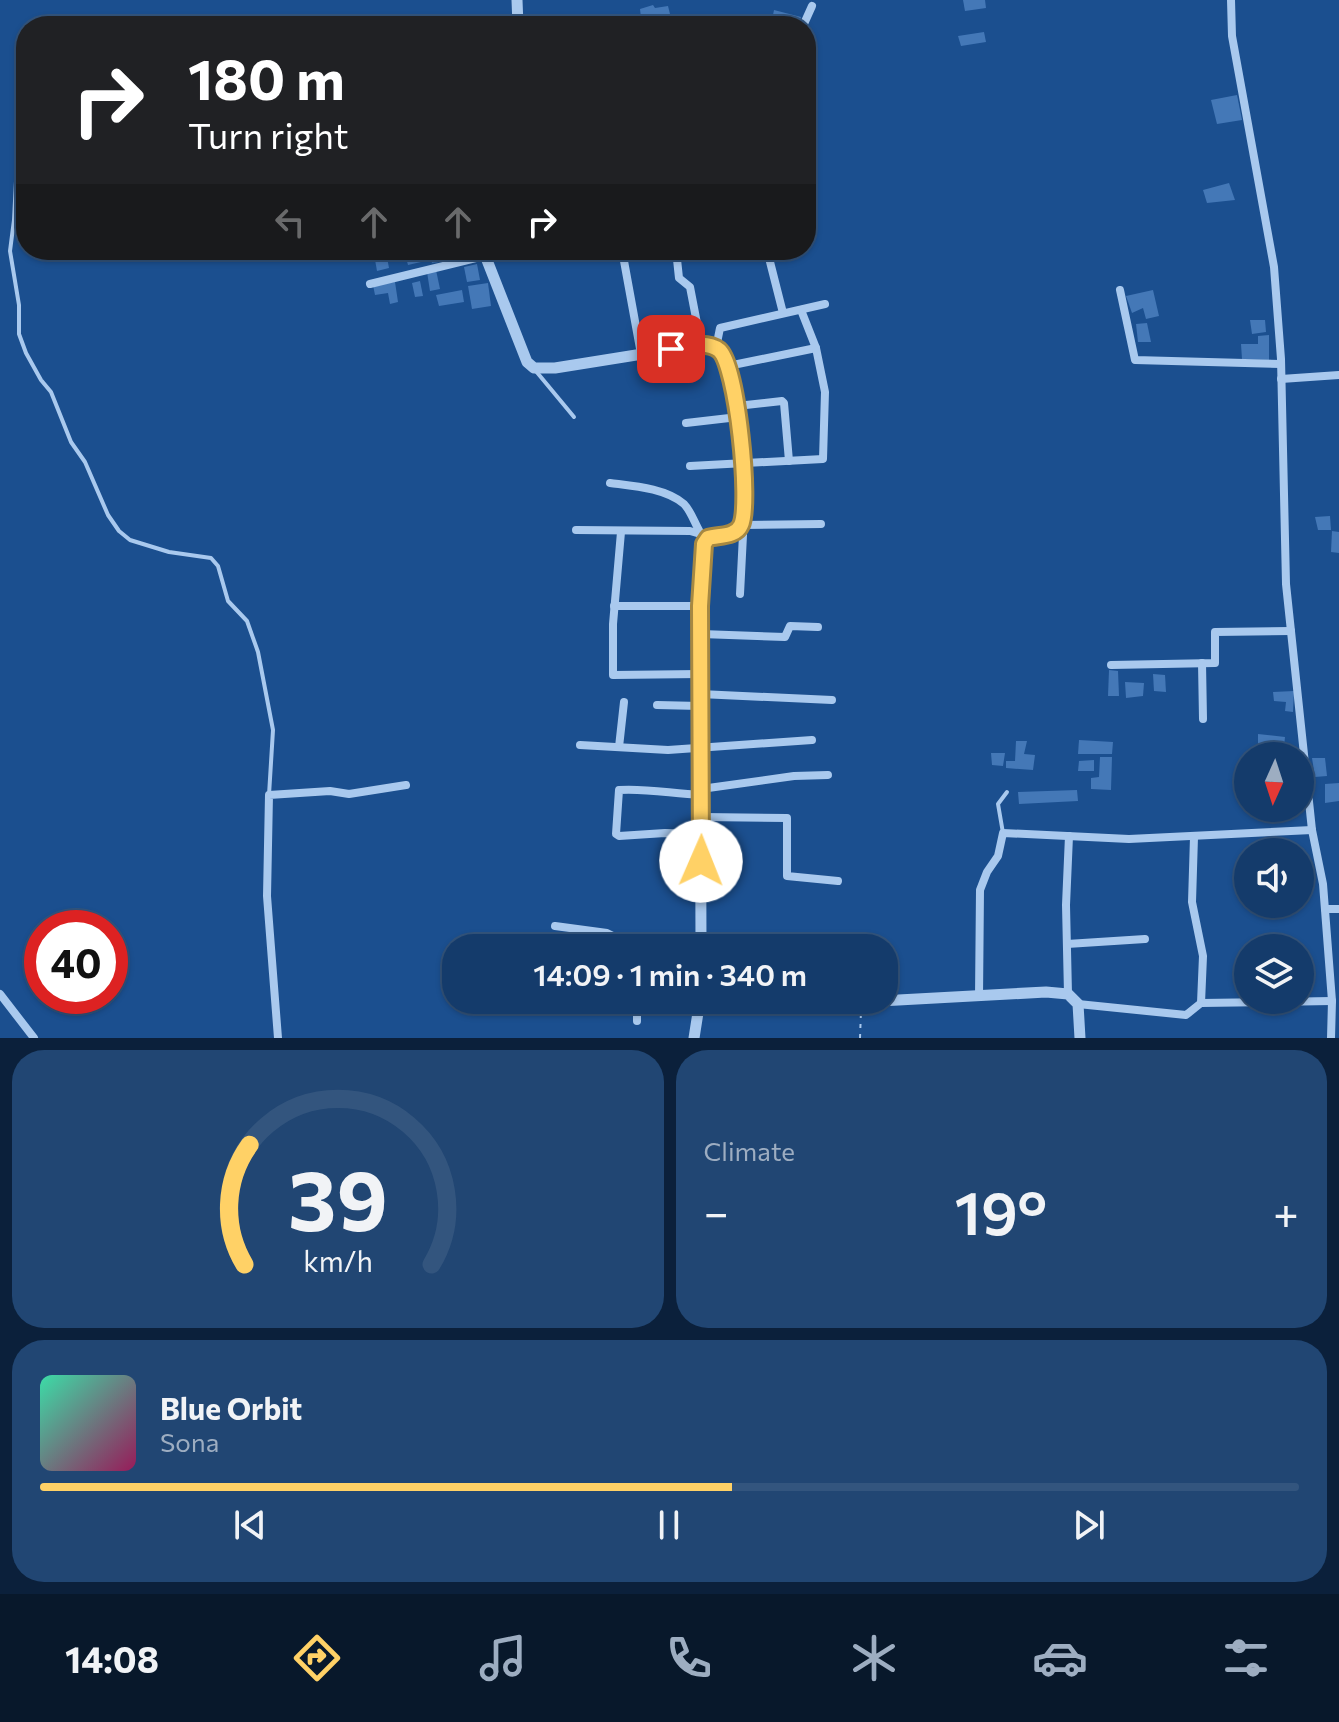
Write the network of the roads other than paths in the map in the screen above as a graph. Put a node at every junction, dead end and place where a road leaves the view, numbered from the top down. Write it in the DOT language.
graph roads {
  1 [pos="1231,0"];
  2 [pos="812,6"];
  3 [pos="808,16"];
  4 [pos="16,181"];
  5 [pos="458,260"];
  6 [pos="487,260"];
  7 [pos="624,260"];
  8 [pos="677,260"];
  9 [pos="770,260"];
  10 [pos="370,284"];
  11 [pos="1120,290"];
  12 [pos="825,304"];
  13 [pos="801,310"];
  14 [pos="783,313"];
  15 [pos="701,344"];
  16 [pos="716,348"];
  17 [pos="816,348"];
  18 [pos="641,354"];
  19 [pos="1281,364"];
  20 [pos="728,366"];
  21 [pos="534,368"];
  22 [pos="1339,375"];
  23 [pos="1281,379"];
  24 [pos="738,411"];
  25 [pos="574,417"];
  26 [pos="686,423"];
  27 [pos="789,461"];
  28 [pos="742,463"];
  29 [pos="690,466"];
  30 [pos="610,483"];
  31 [pos="821,524"];
  32 [pos="741,526"];
  33 [pos="576,530"];
  34 [pos="621,532"];
  35 [pos="705,534"];
  36 [pos="740,594"];
  37 [pos="614,606"];
  38 [pos="700,606"];
  39 [pos="818,627"];
  40 [pos="1291,631"];
  41 [pos="701,634"];
  42 [pos="1202,663"];
  43 [pos="1111,665"];
  44 [pos="700,674"];
  45 [pos="700,700"];
  46 [pos="832,700"];
  47 [pos="624,702"];
  48 [pos="657,705"];
  49 [pos="1203,719"];
  50 [pos="812,740"];
  51 [pos="580,745"];
  52 [pos="619,747"];
  53 [pos="701,747"];
  54 [pos="828,775"];
  55 [pos="406,785"];
  56 [pos="701,792"];
  57 [pos="1007,792"];
  58 [pos="270,795"];
  59 [pos="702,817"];
  60 [pos="1312,830"];
  61 [pos="1003,833"];
  62 [pos="701,834"];
  63 [pos="1069,836"];
  64 [pos="1194,837"];
  65 [pos="838,881"];
  66 [pos="1325,909"];
  67 [pos="1339,909"];
  68 [pos="555,926"];
  69 [pos="609,934"];
  70 [pos="701,934"];
  71 [pos="1145,939"];
  72 [pos="1067,944"];
  73 [pos="0,994"];
  74 [pos="1068,994"];
  75 [pos="979,997"];
  76 [pos="898,1000"];
  77 [pos="1332,1001"];
  78 [pos="1201,1003"];
  79 [pos="1078,1004"];
  80 [pos="637,1014"];
  81 [pos="698,1014"];
  82 [pos="637,1021"];
  83 [pos="34,1038"];
  84 [pos="278,1038"];
  85 [pos="694,1038"];
  86 [pos="1080,1038"];
  87 [pos="1331,1038"];
  1 -- 19 [label="street"];
  2 -- 3 [label="street"];
  4 -- 58 [label="lane"];
  5 -- 10 [label="street"];
  6 -- 21 [label="street"];
  7 -- 18 [label="street"];
  8 -- 15 [label="street"];
  9 -- 14 [label="street"];
  11 -- 19 [label="street"];
  12 -- 13 [label="street"];
  13 -- 14 [label="street"];
  13 -- 17 [label="street"];
  14 -- 16 [label="street"];
  15 -- 16 [label="street"];
  15 -- 18 [label="street"];
  16 -- 20 [label="street"];
  17 -- 20 [label="street"];
  17 -- 27 [label="street"];
  18 -- 21 [label="street"];
  19 -- 23 [label="street"];
  20 -- 24 [label="street"];
  21 -- 25 [label="lane"];
  22 -- 23 [label="street"];
  23 -- 40 [label="street"];
  24 -- 26 [label="street"];
  24 -- 27 [label="street"];
  24 -- 28 [label="street"];
  27 -- 28 [label="street"];
  28 -- 29 [label="street"];
  28 -- 32 [label="street"];
  30 -- 35 [label="street"];
  31 -- 32 [label="street"];
  32 -- 35 [label="street"];
  32 -- 36 [label="street"];
  33 -- 34 [label="street"];
  34 -- 35 [label="street"];
  34 -- 37 [label="street"];
  35 -- 38 [label="street"];
  37 -- 38 [label="street"];
  37 -- 44 [label="street"];
  38 -- 41 [label="street"];
  39 -- 41 [label="street"];
  40 -- 42 [label="street"];
  40 -- 60 [label="street"];
  41 -- 44 [label="street"];
  42 -- 43 [label="street"];
  42 -- 49 [label="street"];
  44 -- 45 [label="street"];
  45 -- 46 [label="street"];
  45 -- 48 [label="street"];
  45 -- 53 [label="street"];
  47 -- 52 [label="street"];
  50 -- 53 [label="street"];
  51 -- 52 [label="street"];
  52 -- 53 [label="street"];
  53 -- 56 [label="street"];
  54 -- 56 [label="street"];
  55 -- 58 [label="street"];
  56 -- 59 [label="street"];
  56 -- 62 [label="street"];
  57 -- 61 [label="lane"];
  58 -- 84 [label="street"];
  59 -- 62 [label="street"];
  59 -- 65 [label="street"];
  60 -- 64 [label="street"];
  60 -- 66 [label="street"];
  61 -- 63 [label="street"];
  61 -- 75 [label="street"];
  62 -- 70 [label="street"];
  63 -- 64 [label="street"];
  63 -- 72 [label="street"];
  64 -- 78 [label="street"];
  66 -- 67 [label="street"];
  66 -- 77 [label="street"];
  68 -- 69 [label="street"];
  71 -- 72 [label="street"];
  72 -- 74 [label="street"];
  73 -- 83 [label="street"];
  74 -- 75 [label="street"];
  74 -- 79 [label="street"];
  75 -- 76 [label="street"];
  77 -- 78 [label="street"];
  77 -- 87 [label="street"];
  78 -- 79 [label="street"];
  79 -- 86 [label="street"];
  80 -- 82 [label="street"];
  81 -- 85 [label="street"];
}
